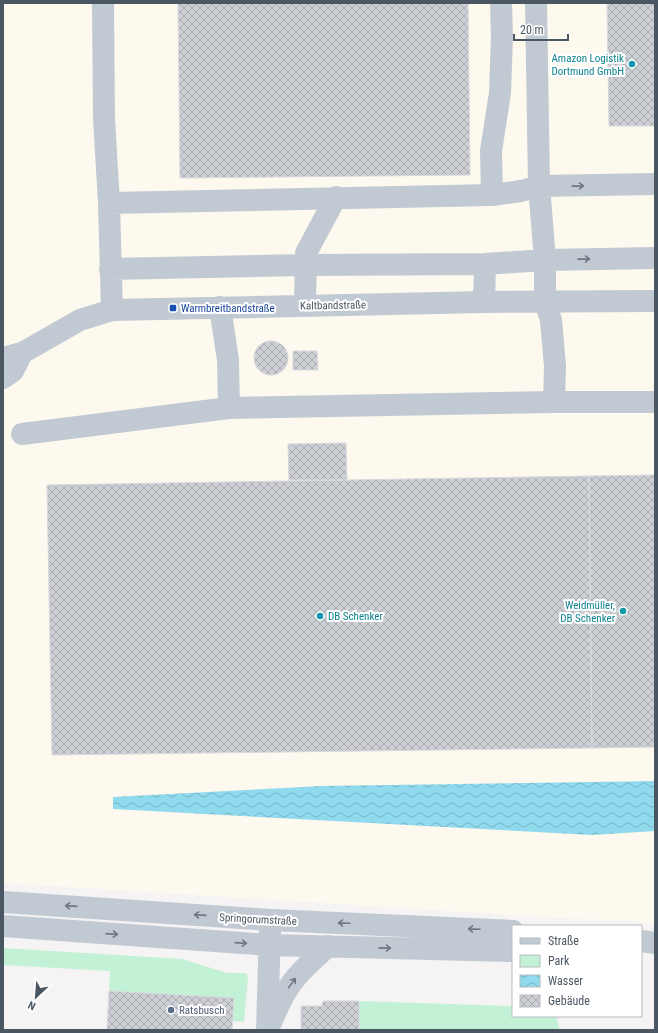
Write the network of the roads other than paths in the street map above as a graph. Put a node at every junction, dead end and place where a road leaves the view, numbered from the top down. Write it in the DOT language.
graph roads {
  1 [pos="103,3"];
  2 [pos="501,3"];
  3 [pos="536,3"];
  4 [pos="655,184"];
  5 [pos="539,186"];
  6 [pos="492,195"];
  7 [pos="336,197"];
  8 [pos="109,203"];
  9 [pos="655,258"];
  10 [pos="545,260"];
  11 [pos="485,264"];
  12 [pos="306,265"];
  13 [pos="110,269"];
  14 [pos="655,301"];
  15 [pos="484,302"];
  16 [pos="545,302"];
  17 [pos="305,306"];
  18 [pos="220,307"];
  19 [pos="112,310"];
  20 [pos="12,355"];
  21 [pos="3,378"];
  22 [pos="554,402"];
  23 [pos="655,402"];
  24 [pos="229,408"];
  25 [pos="22,434"];
  26 [pos="3,902"];
  27 [pos="270,920"];
  28 [pos="3,926"];
  29 [pos="512,931"];
  30 [pos="642,941"];
  31 [pos="655,943"];
  32 [pos="270,945"];
  33 [pos="328,946"];
  34 [pos="655,947"];
  35 [pos="642,948"];
  36 [pos="512,951"];
  37 [pos="267,1030"];
  1 -- 8 [label="street"];
  2 -- 6 [label="street"];
  3 -- 5 [label="street"];
  5 -- 4 [label="street, one-way"];
  5 -- 6 [label="street"];
  5 -- 10 [label="street"];
  6 -- 7 [label="street"];
  7 -- 8 [label="street"];
  7 -- 12 [label="street"];
  8 -- 13 [label="street"];
  10 -- 9 [label="street, one-way"];
  10 -- 11 [label="street"];
  10 -- 16 [label="street"];
  11 -- 12 [label="street"];
  11 -- 15 [label="street"];
  12 -- 13 [label="street"];
  12 -- 17 [label="street"];
  13 -- 19 [label="street"];
  14 -- 16 [label="street, Kaltbandstraße"];
  15 -- 16 [label="street, Kaltbandstraße"];
  15 -- 17 [label="street, Kaltbandstraße"];
  16 -- 22 [label="street"];
  17 -- 18 [label="street, Kaltbandstraße"];
  18 -- 19 [label="street, Kaltbandstraße"];
  18 -- 24 [label="street"];
  19 -- 20 [label="street, Kaltbandstraße"];
  20 -- 21 [label="street, Kaltbandstraße"];
  22 -- 23 [label="street"];
  22 -- 24 [label="street"];
  24 -- 25 [label="street"];
  27 -- 26 [label="street, Springorumstraße, one-way"];
  29 -- 27 [label="street, Springorumstraße, one-way"];
  27 -- 32 [label="street"];
  28 -- 32 [label="street, one-way"];
  30 -- 31 [label="street"];
  32 -- 33 [label="street"];
  32 -- 37 [label="street"];
  33 -- 36 [label="street, one-way"];
  37 -- 33 [label="street, one-way"];
  34 -- 35 [label="street"];
}
